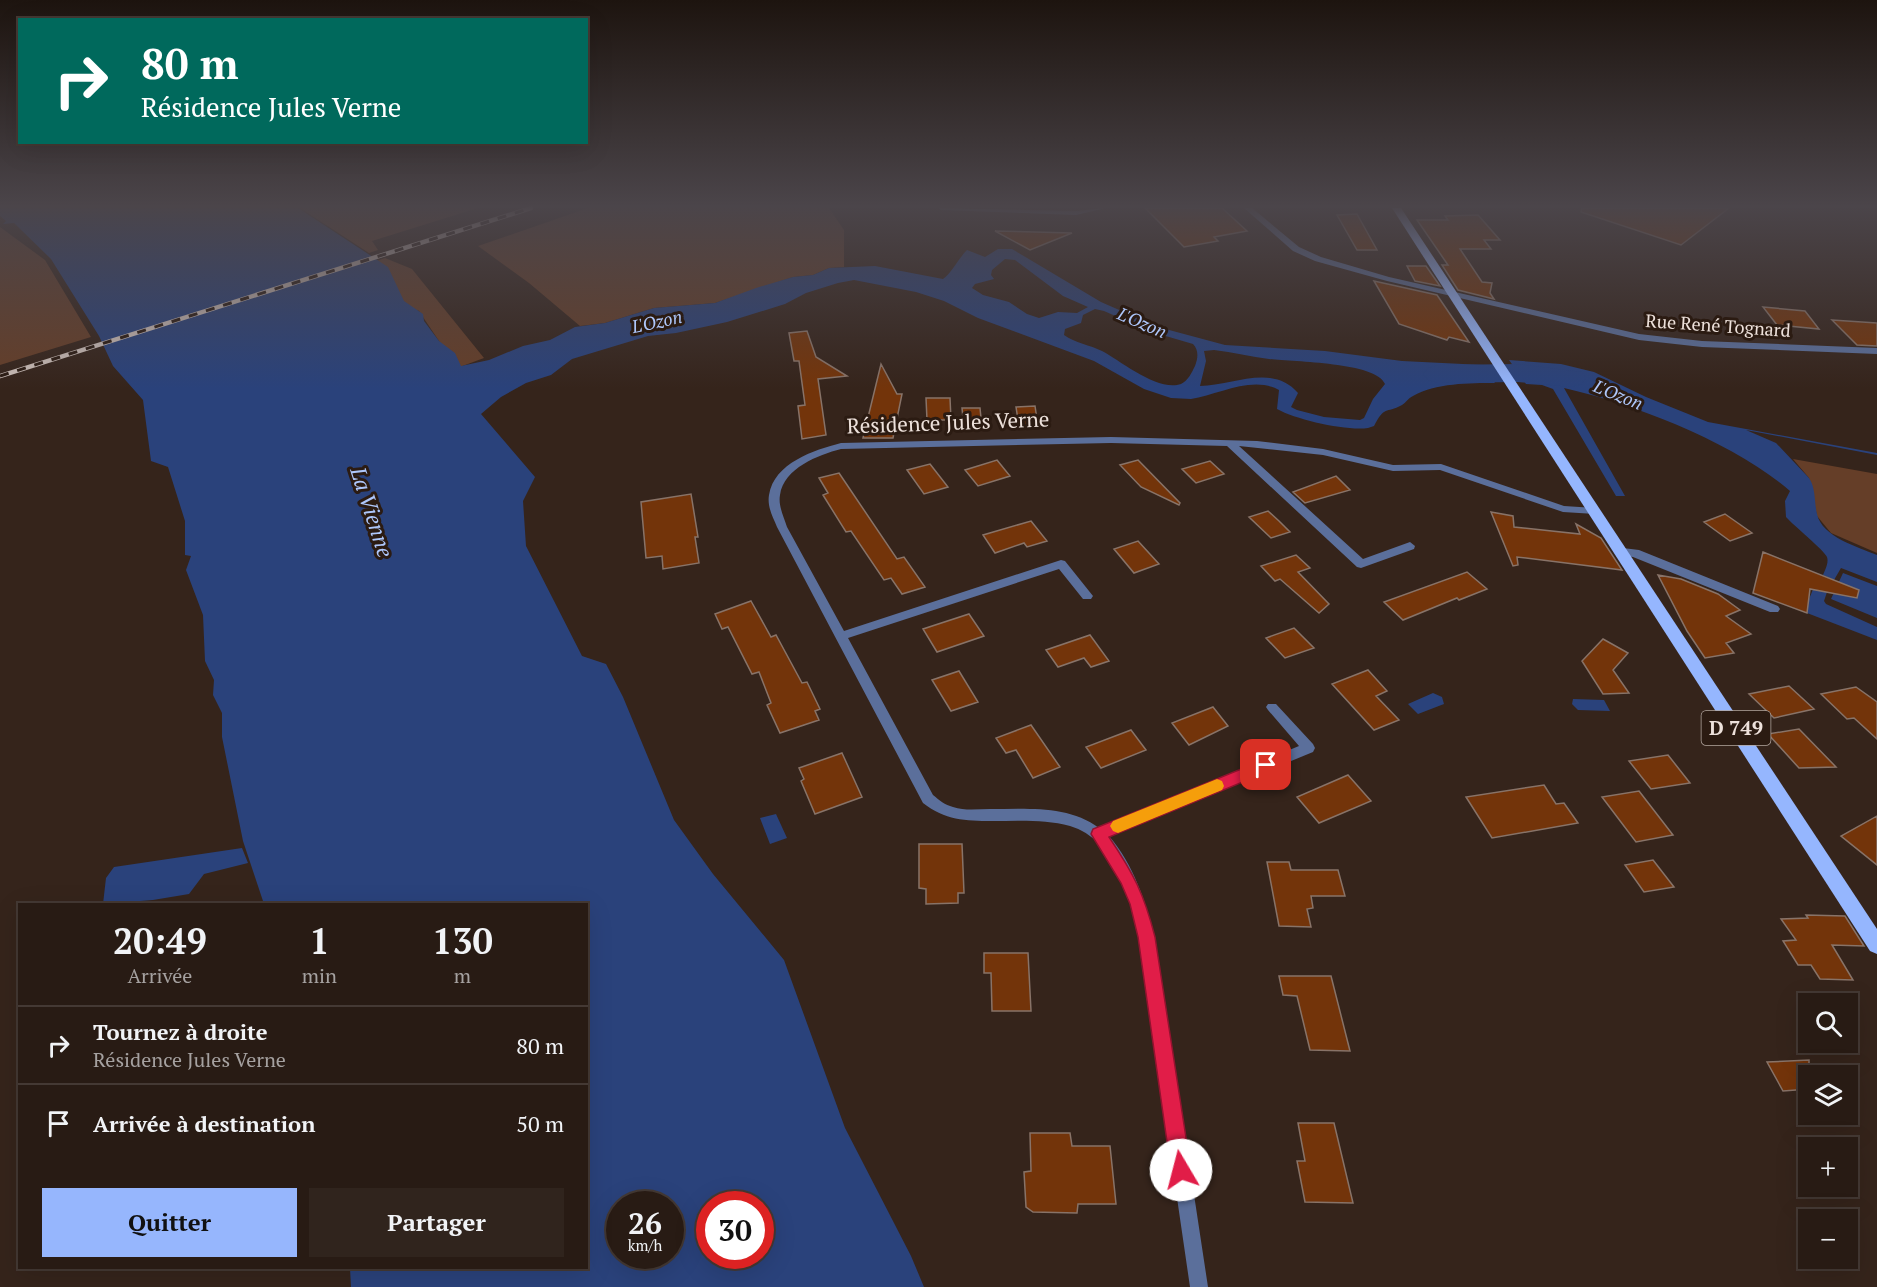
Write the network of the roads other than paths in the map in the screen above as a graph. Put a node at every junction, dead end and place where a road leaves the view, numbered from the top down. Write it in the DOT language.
graph roads {
  1 [pos="1350,268"];
  2 [pos="1435,268"];
  3 [pos="1453,295"];
  4 [pos="1877,351"];
  5 [pos="1229,443"];
  6 [pos="1595,511"];
  7 [pos="1410,546"];
  8 [pos="1623,552"];
  9 [pos="1087,596"];
  10 [pos="1774,609"];
  11 [pos="841,636"];
  12 [pos="1272,707"];
  13 [pos="1099,834"];
  14 [pos="1877,945"];
  15 [pos="1199,1287"];
  1 -- 3 [label="street, Rue René Tognard"];
  2 -- 3 [label="main road, D 749"];
  3 -- 4 [label="street, Rue René Tognard"];
  3 -- 6 [label="main road, D 749"];
  5 -- 6 [label="street, Résidence Jules Verne"];
  5 -- 7 [label="street"];
  5 -- 11 [label="street, Résidence Jules Verne"];
  6 -- 8 [label="main road, D 749"];
  8 -- 10 [label="street"];
  8 -- 14 [label="main road, D 749"];
  9 -- 11 [label="street"];
  11 -- 13 [label="street, Résidence Jules Verne"];
  12 -- 13 [label="street"];
  13 -- 15 [label="street, Résidence Jules Verne"];
}
